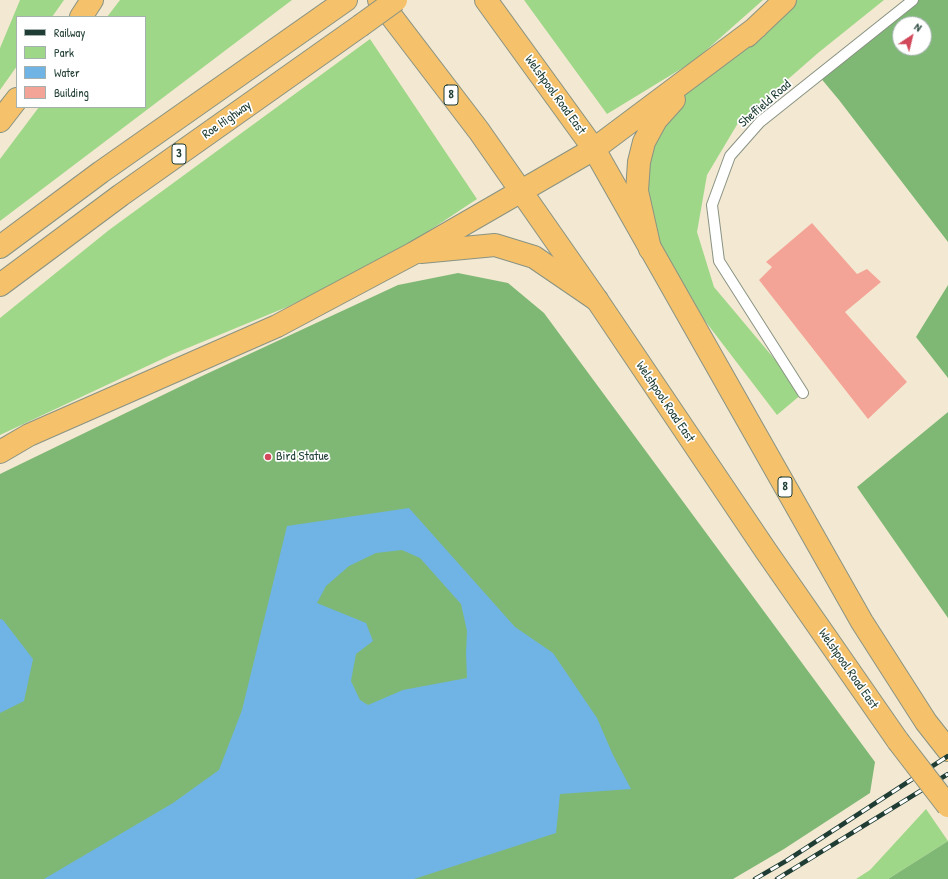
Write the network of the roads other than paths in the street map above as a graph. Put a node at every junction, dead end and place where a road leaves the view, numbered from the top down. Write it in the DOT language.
graph roads {
  1 [pos="379,0"];
  2 [pos="396,0"];
  3 [pos="486,0"];
  4 [pos="785,0"];
  5 [pos="913,0"];
  6 [pos="344,1"];
  7 [pos="757,27"];
  8 [pos="16,100"];
  9 [pos="0,120"];
  10 [pos="594,149"];
  11 [pos="521,192"];
  12 [pos="0,247"];
  13 [pos="650,249"];
  14 [pos="414,253"];
  15 [pos="0,285"];
  16 [pos="597,300"];
  17 [pos="803,393"];
  18 [pos="0,452"];
  19 [pos="948,750"];
  20 [pos="948,806"];
  1 -- 11 [label="highway, Welshpool Road East / 8"];
  2 -- 15 [label="highway, Roe Highway / 3, bridge"];
  3 -- 10 [label="highway, Welshpool Road East / 8"];
  4 -- 7 [label="highway"];
  5 -- 17 [label="lane, Sheffield Road"];
  6 -- 12 [label="highway, 3"];
  7 -- 10 [label="highway"];
  7 -- 13 [label="highway"];
  8 -- 9 [label="highway"];
  10 -- 11 [label="highway"];
  10 -- 13 [label="highway, Welshpool Road East / 8"];
  11 -- 14 [label="highway"];
  11 -- 16 [label="highway, Welshpool Road East / 8"];
  13 -- 19 [label="highway, Welshpool Road East / 8"];
  14 -- 16 [label="highway"];
  14 -- 18 [label="highway"];
  16 -- 20 [label="highway, Welshpool Road East / 8, bridge"];
}
